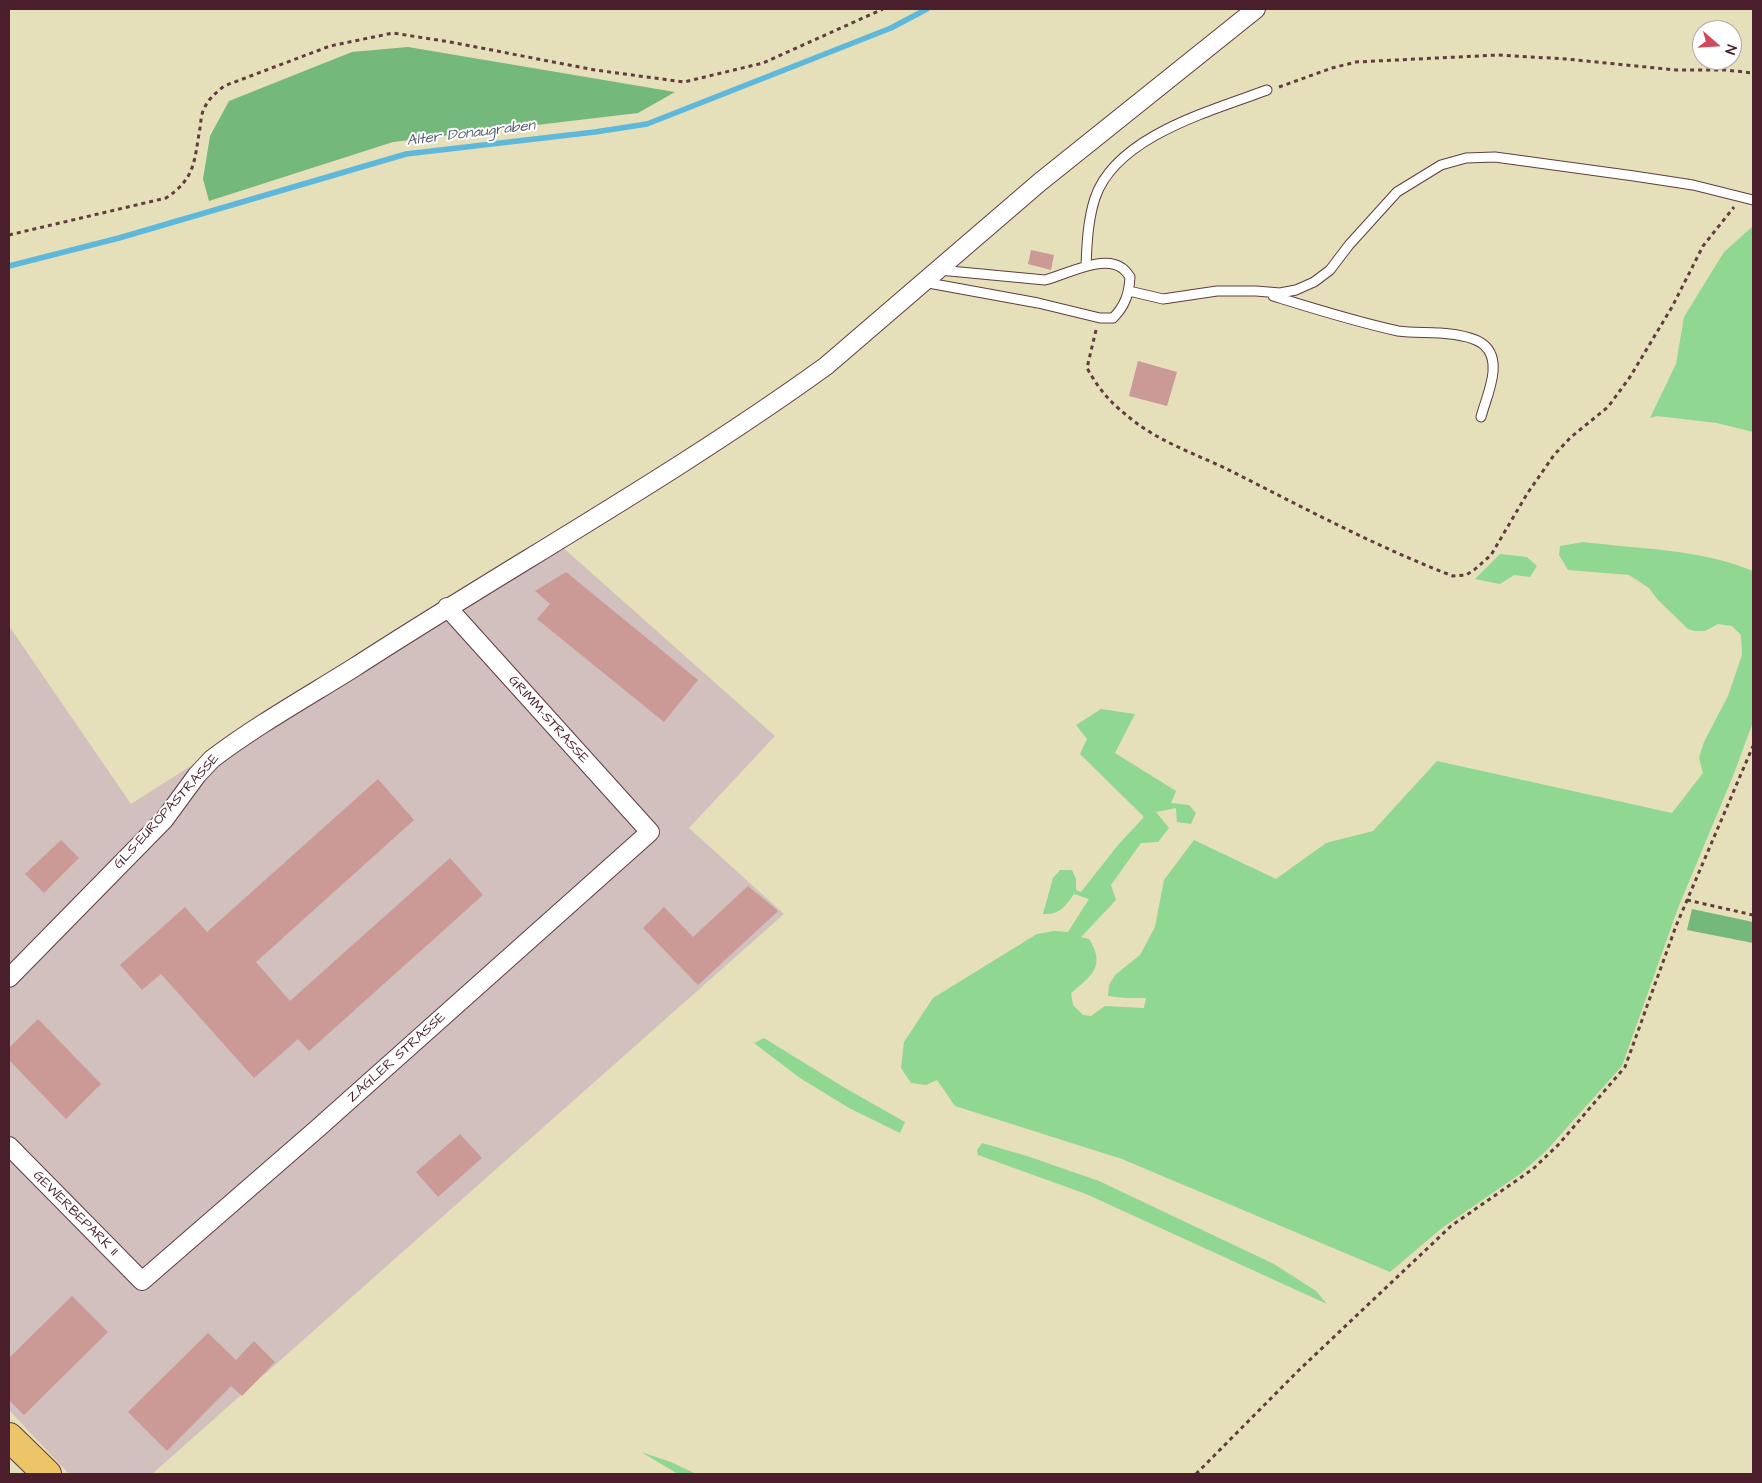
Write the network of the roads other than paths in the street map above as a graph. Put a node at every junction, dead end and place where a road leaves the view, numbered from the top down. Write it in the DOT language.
graph roads {
  1 [pos="1256,9"];
  2 [pos="1267,90"];
  3 [pos="1753,200"];
  4 [pos="1086,265"];
  5 [pos="937,270"];
  6 [pos="923,282"];
  7 [pos="1130,291"];
  8 [pos="1256,291"];
  9 [pos="1482,417"];
  10 [pos="447,607"];
  11 [pos="650,832"];
  12 [pos="9,978"];
  13 [pos="9,1146"];
  14 [pos="142,1281"];
  15 [pos="9,1437"];
  16 [pos="48,1474"];
  1 -- 5 [label="street, GLS-EUROPASTRASSE"];
  2 -- 4 [label="lane"];
  3 -- 8 [label="lane"];
  4 -- 5 [label="lane"];
  4 -- 7 [label="lane"];
  5 -- 6 [label="street, GLS-EUROPASTRASSE"];
  6 -- 7 [label="lane"];
  6 -- 10 [label="street, GLS-EUROPASTRASSE"];
  7 -- 8 [label="lane"];
  8 -- 9 [label="lane"];
  10 -- 11 [label="street, GRIMM-STRASSE"];
  10 -- 12 [label="street, GLS-EUROPASTRASSE"];
  11 -- 14 [label="street, ZAGLER STRASSE"];
  13 -- 14 [label="street, GEWERBEPARK II"];
  15 -- 16 [label="main road"];
}
